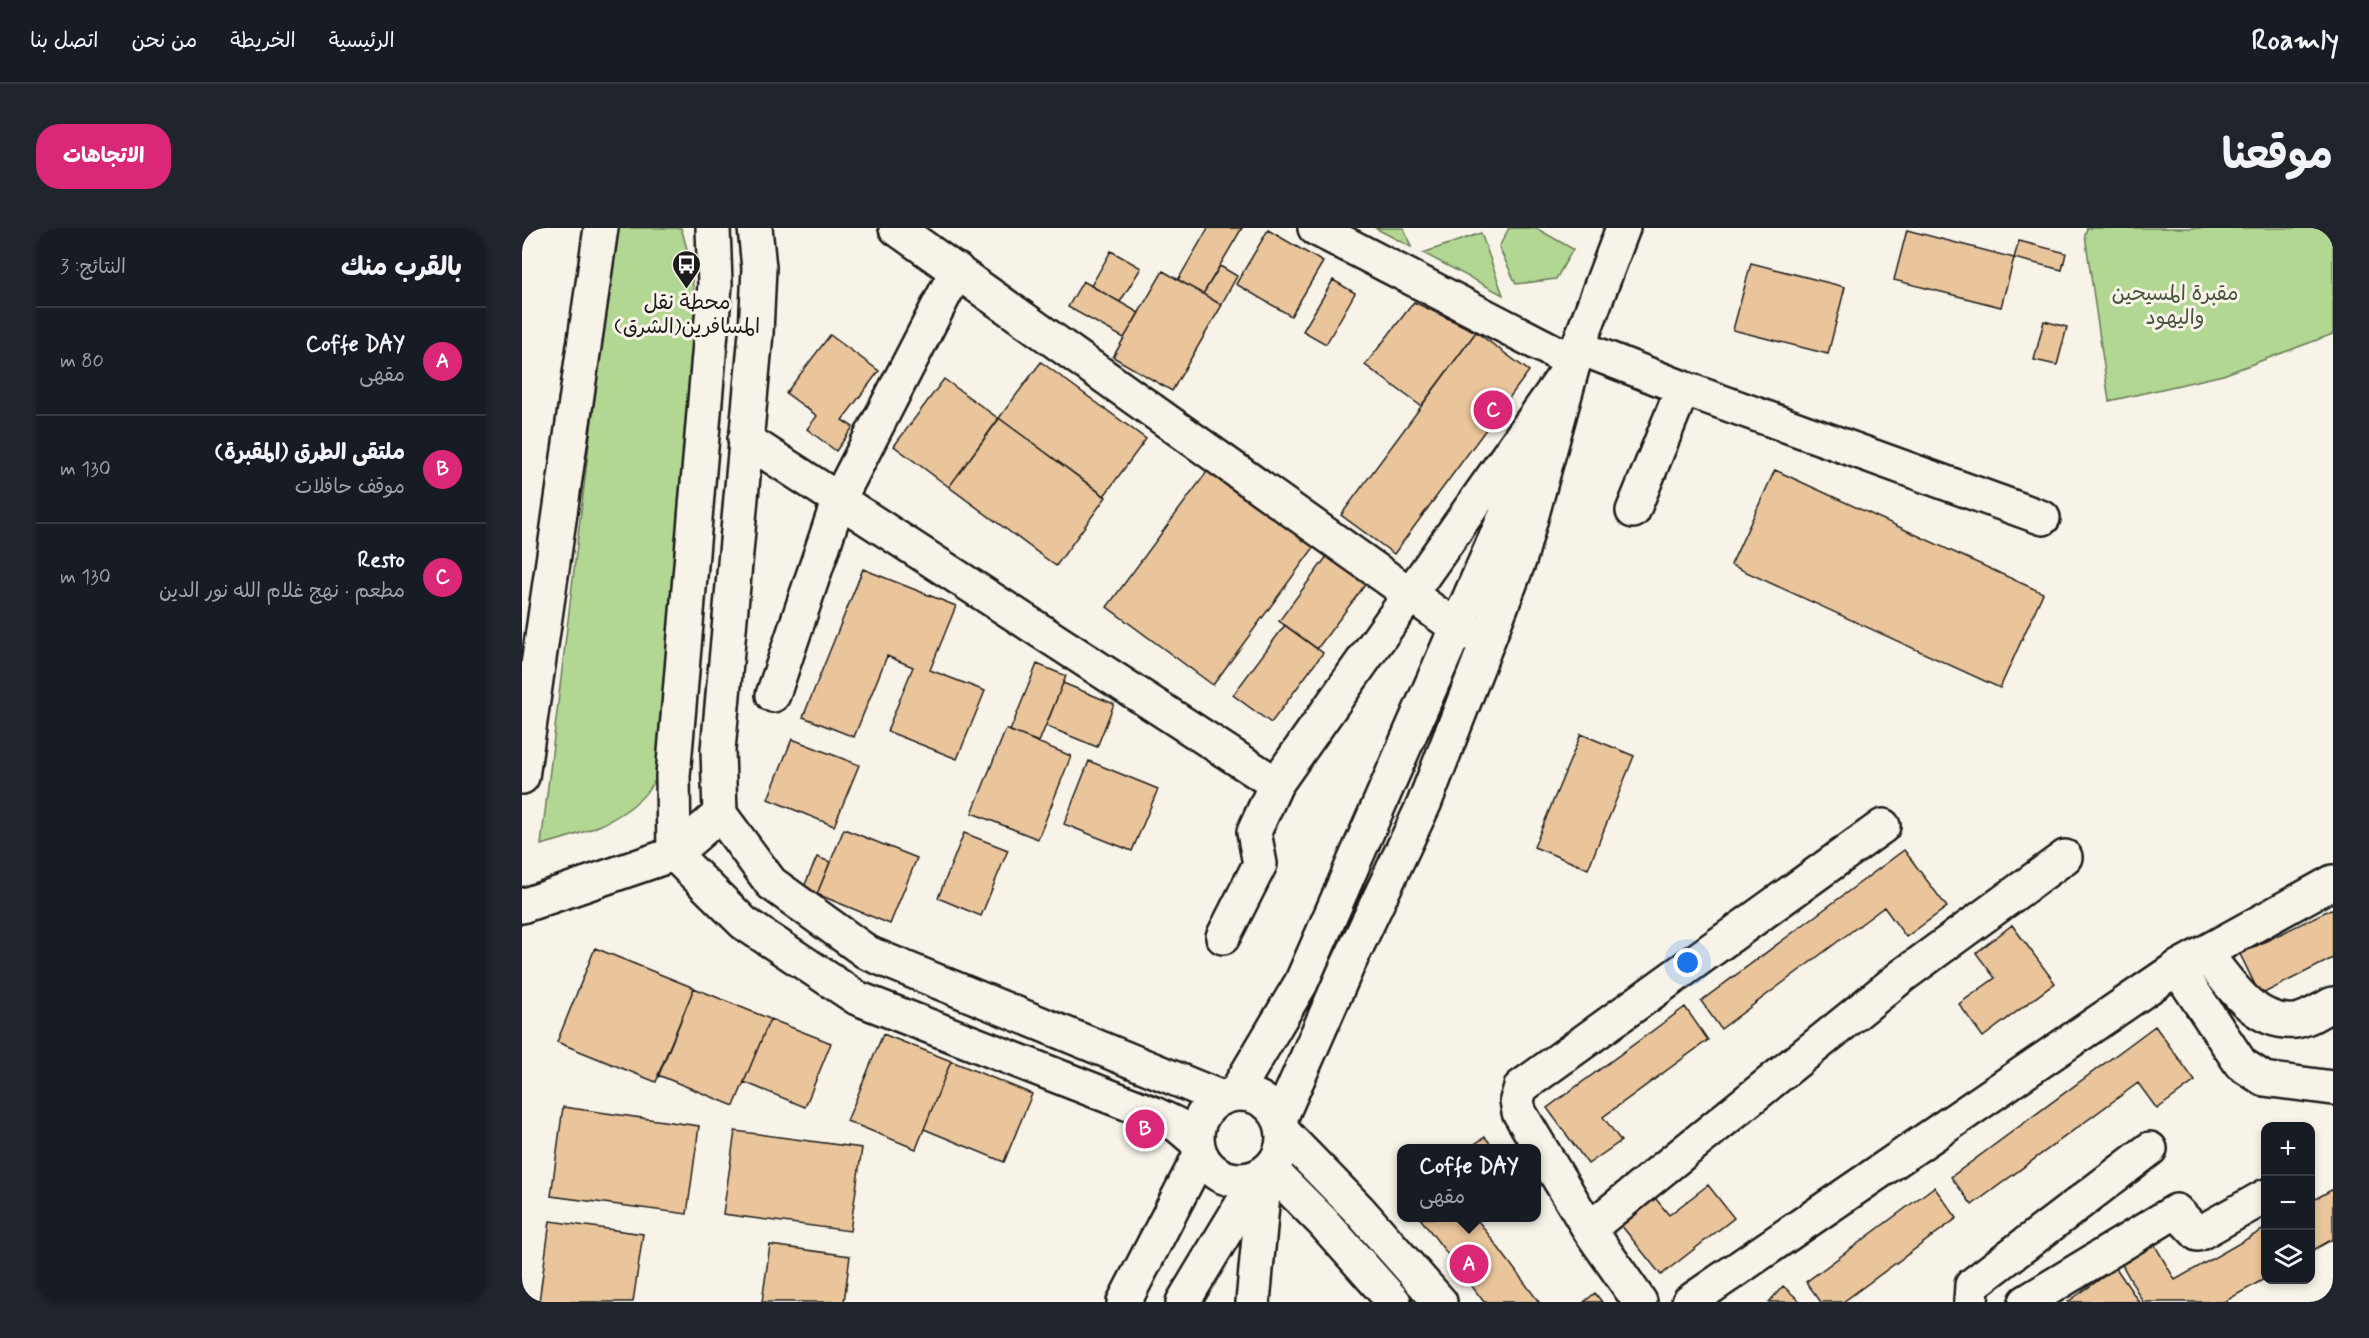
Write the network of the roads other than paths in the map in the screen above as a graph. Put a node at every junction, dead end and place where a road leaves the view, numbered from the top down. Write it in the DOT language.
graph roads {
  1 [pos="601,228"];
  2 [pos="713,228"];
  3 [pos="755,228"];
  4 [pos="896,228"];
  5 [pos="1315,228"];
  6 [pos="1623,228"];
  7 [pos="957,270"];
  8 [pos="1576,354"];
  9 [pos="1683,388"];
  10 [pos="745,439"];
  11 [pos="839,500"];
  12 [pos="1633,511"];
  13 [pos="2043,518"];
  14 [pos="1409,593"];
  15 [pos="1456,627"];
  16 [pos="1488,641"];
  17 [pos="773,695"];
  18 [pos="522,777"];
  19 [pos="1276,784"];
  20 [pos="720,814"];
  21 [pos="1883,826"];
  22 [pos="674,854"];
  23 [pos="2066,857"];
  24 [pos="2333,882"];
  25 [pos="522,906"];
  26 [pos="1223,937"];
  27 [pos="2191,960"];
  28 [pos="2333,1004"];
  29 [pos="2333,1088"];
  30 [pos="1228,1096"];
  31 [pos="1281,1125"];
  32 [pos="1538,1144"];
  33 [pos="1199,1148"];
  34 [pos="1541,1149"];
  35 [pos="2150,1149"];
  36 [pos="1265,1173"];
  37 [pos="2261,1198"];
  38 [pos="1589,1229"];
  39 [pos="1124,1302"];
  40 [pos="1183,1302"];
  41 [pos="1253,1302"];
  42 [pos="1394,1302"];
  43 [pos="1440,1302"];
  44 [pos="1640,1302"];
  45 [pos="1689,1302"];
  46 [pos="1971,1302"];
  47 [pos="2026,1302"];
  1 -- 18 [label="main road"];
  2 -- 22 [label="main road"];
  3 -- 10 [label="main road"];
  4 -- 7 [label="main road"];
  5 -- 8 [label="main road"];
  6 -- 8 [label="main road"];
  7 -- 11 [label="main road"];
  7 -- 14 [label="main road"];
  8 -- 9 [label="main road"];
  8 -- 14 [label="main road"];
  8 -- 15 [label="main road"];
  8 -- 16 [label="main road"];
  9 -- 12 [label="main road"];
  9 -- 13 [label="main road"];
  10 -- 11 [label="main road"];
  10 -- 20 [label="main road"];
  11 -- 17 [label="main road"];
  11 -- 19 [label="main road"];
  14 -- 15 [label="main road"];
  14 -- 19 [label="main road"];
  15 -- 16 [label="main road"];
  15 -- 30 [label="main road"];
  16 -- 31 [label="main road"];
  19 -- 26 [label="main road"];
  20 -- 22 [label="main road"];
  20 -- 30 [label="main road"];
  21 -- 32 [label="main road"];
  22 -- 25 [label="main road"];
  22 -- 33 [label="main road"];
  23 -- 38 [label="main road"];
  24 -- 27 [label="main road"];
  27 -- 28 [label="main road"];
  27 -- 29 [label="main road"];
  27 -- 45 [label="main road"];
  30 -- 31 [label="main road"];
  30 -- 33 [label="main road"];
  31 -- 36 [label="main road"];
  31 -- 43 [label="main road"];
  33 -- 36 [label="main road"];
  33 -- 39 [label="main road"];
  34 -- 38 [label="main road"];
  35 -- 46 [label="main road"];
  36 -- 40 [label="main road"];
  36 -- 41 [label="main road"];
  36 -- 42 [label="main road"];
  37 -- 47 [label="main road"];
  38 -- 44 [label="main road"];
}
